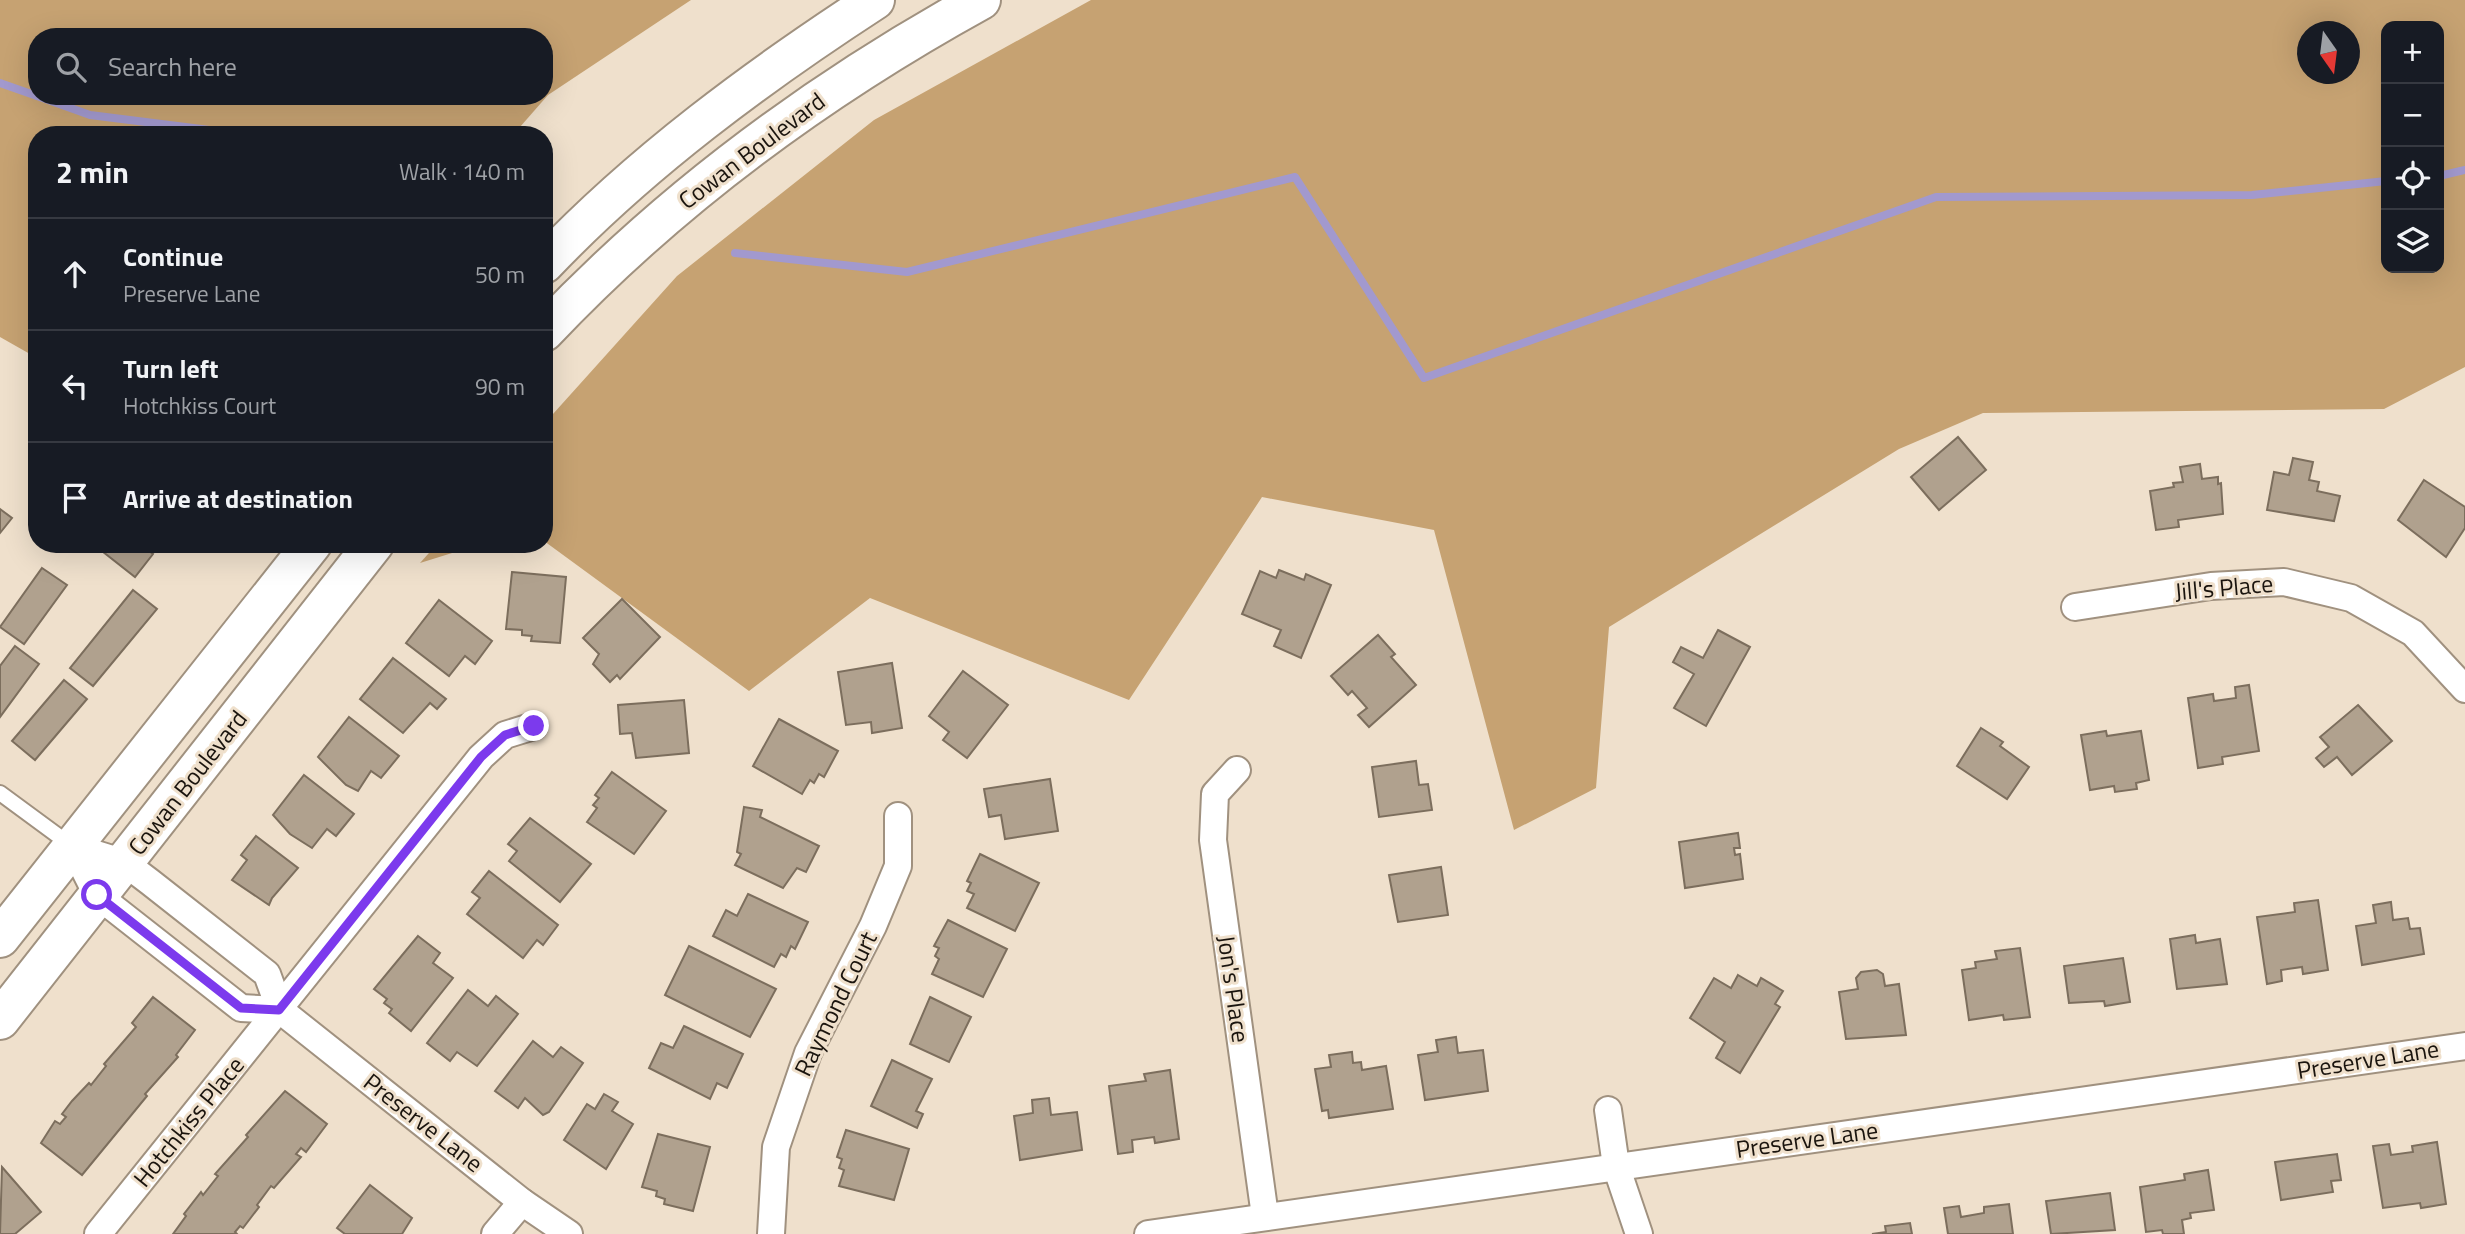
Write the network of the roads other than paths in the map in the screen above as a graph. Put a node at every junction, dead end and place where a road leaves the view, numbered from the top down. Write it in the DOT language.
graph roads {
  1 [pos="876,0"];
  2 [pos="981,0"];
  3 [pos="553,254"];
  4 [pos="553,322"];
  5 [pos="305,553"];
  6 [pos="367,553"];
  7 [pos="2075,607"];
  8 [pos="2465,689"];
  9 [pos="534,726"];
  10 [pos="1237,770"];
  11 [pos="0,793"];
  12 [pos="898,816"];
  13 [pos="73,847"];
  14 [pos="125,863"];
  15 [pos="97,895"];
  16 [pos="0,938"];
  17 [pos="279,1010"];
  18 [pos="0,1020"];
  19 [pos="2465,1045"];
  20 [pos="1608,1110"];
  21 [pos="1616,1166"];
  22 [pos="522,1202"];
  23 [pos="1265,1216"];
  24 [pos="98,1234"];
  25 [pos="495,1234"];
  26 [pos="569,1234"];
  27 [pos="771,1234"];
  28 [pos="1148,1234"];
  29 [pos="1639,1234"];
  1 -- 3 [label="main road, Cowan Boulevard"];
  2 -- 4 [label="main road, Cowan Boulevard"];
  5 -- 13 [label="main road, Cowan Boulevard"];
  6 -- 14 [label="main road, Cowan Boulevard"];
  7 -- 8 [label="street, Jill's Place"];
  9 -- 17 [label="street, Hotchkiss Place"];
  10 -- 23 [label="street, Jon's Place"];
  11 -- 13 [label="lane"];
  12 -- 27 [label="street, Raymond Court"];
  13 -- 14 [label="street"];
  13 -- 15 [label="street"];
  13 -- 16 [label="main road, Cowan Boulevard"];
  14 -- 15 [label="main road, Cowan Boulevard"];
  14 -- 17 [label="street"];
  15 -- 17 [label="street"];
  15 -- 18 [label="main road, Cowan Boulevard"];
  17 -- 22 [label="street, Preserve Lane"];
  17 -- 24 [label="street, Hotchkiss Place"];
  19 -- 21 [label="street, Preserve Lane"];
  20 -- 21 [label="street"];
  21 -- 23 [label="street, Preserve Lane"];
  21 -- 29 [label="street"];
  22 -- 25 [label="street"];
  22 -- 26 [label="street, Preserve Lane"];
  23 -- 28 [label="street, Preserve Lane"];
}
